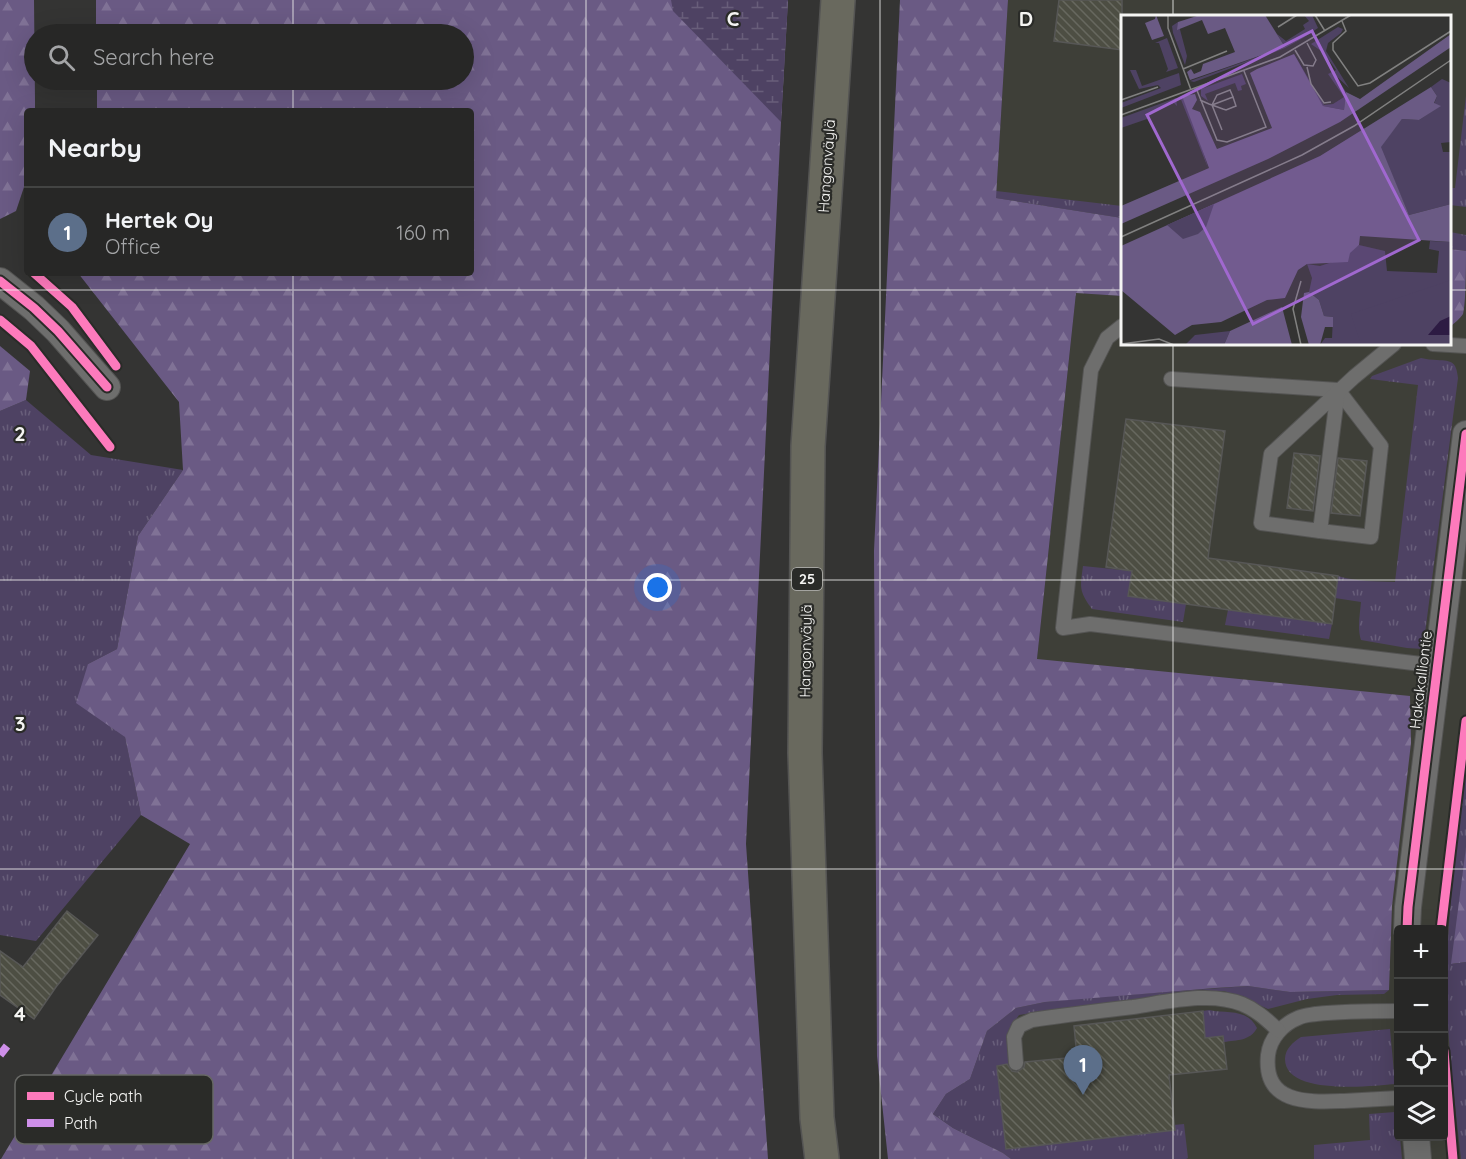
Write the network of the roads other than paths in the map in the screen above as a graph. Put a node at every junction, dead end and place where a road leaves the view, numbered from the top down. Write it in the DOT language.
graph roads {
  1 [pos="838,0"];
  2 [pos="0,281"];
  3 [pos="1121,327"];
  4 [pos="1393,345"];
  5 [pos="1450,345"];
  6 [pos="1466,346"];
  7 [pos="1171,379"];
  8 [pos="107,387"];
  9 [pos="1338,390"];
  10 [pos="1466,434"];
  11 [pos="1320,531"];
  12 [pos="1438,666"];
  13 [pos="1407,925"];
  14 [pos="1394,1011"];
  15 [pos="1279,1031"];
  16 [pos="1016,1063"];
  17 [pos="1394,1098"];
  18 [pos="1416,1141"];
  19 [pos="822,1159"];
  20 [pos="1418,1159"];
  1 -- 19 [label="highway, Hangonväylä / 25"];
  2 -- 8 [label="street"];
  3 -- 12 [label="lane"];
  4 -- 9 [label="lane"];
  5 -- 6 [label="lane"];
  7 -- 9 [label="lane"];
  9 -- 11 [label="lane"];
  9 -- 11 [label="lane"];
  9 -- 11 [label="lane"];
  10 -- 12 [label="street, Hakakalliontie"];
  12 -- 13 [label="street, Hakakalliontie"];
  14 -- 15 [label="lane"];
  15 -- 16 [label="lane"];
  15 -- 17 [label="lane"];
  18 -- 20 [label="street"];
}
